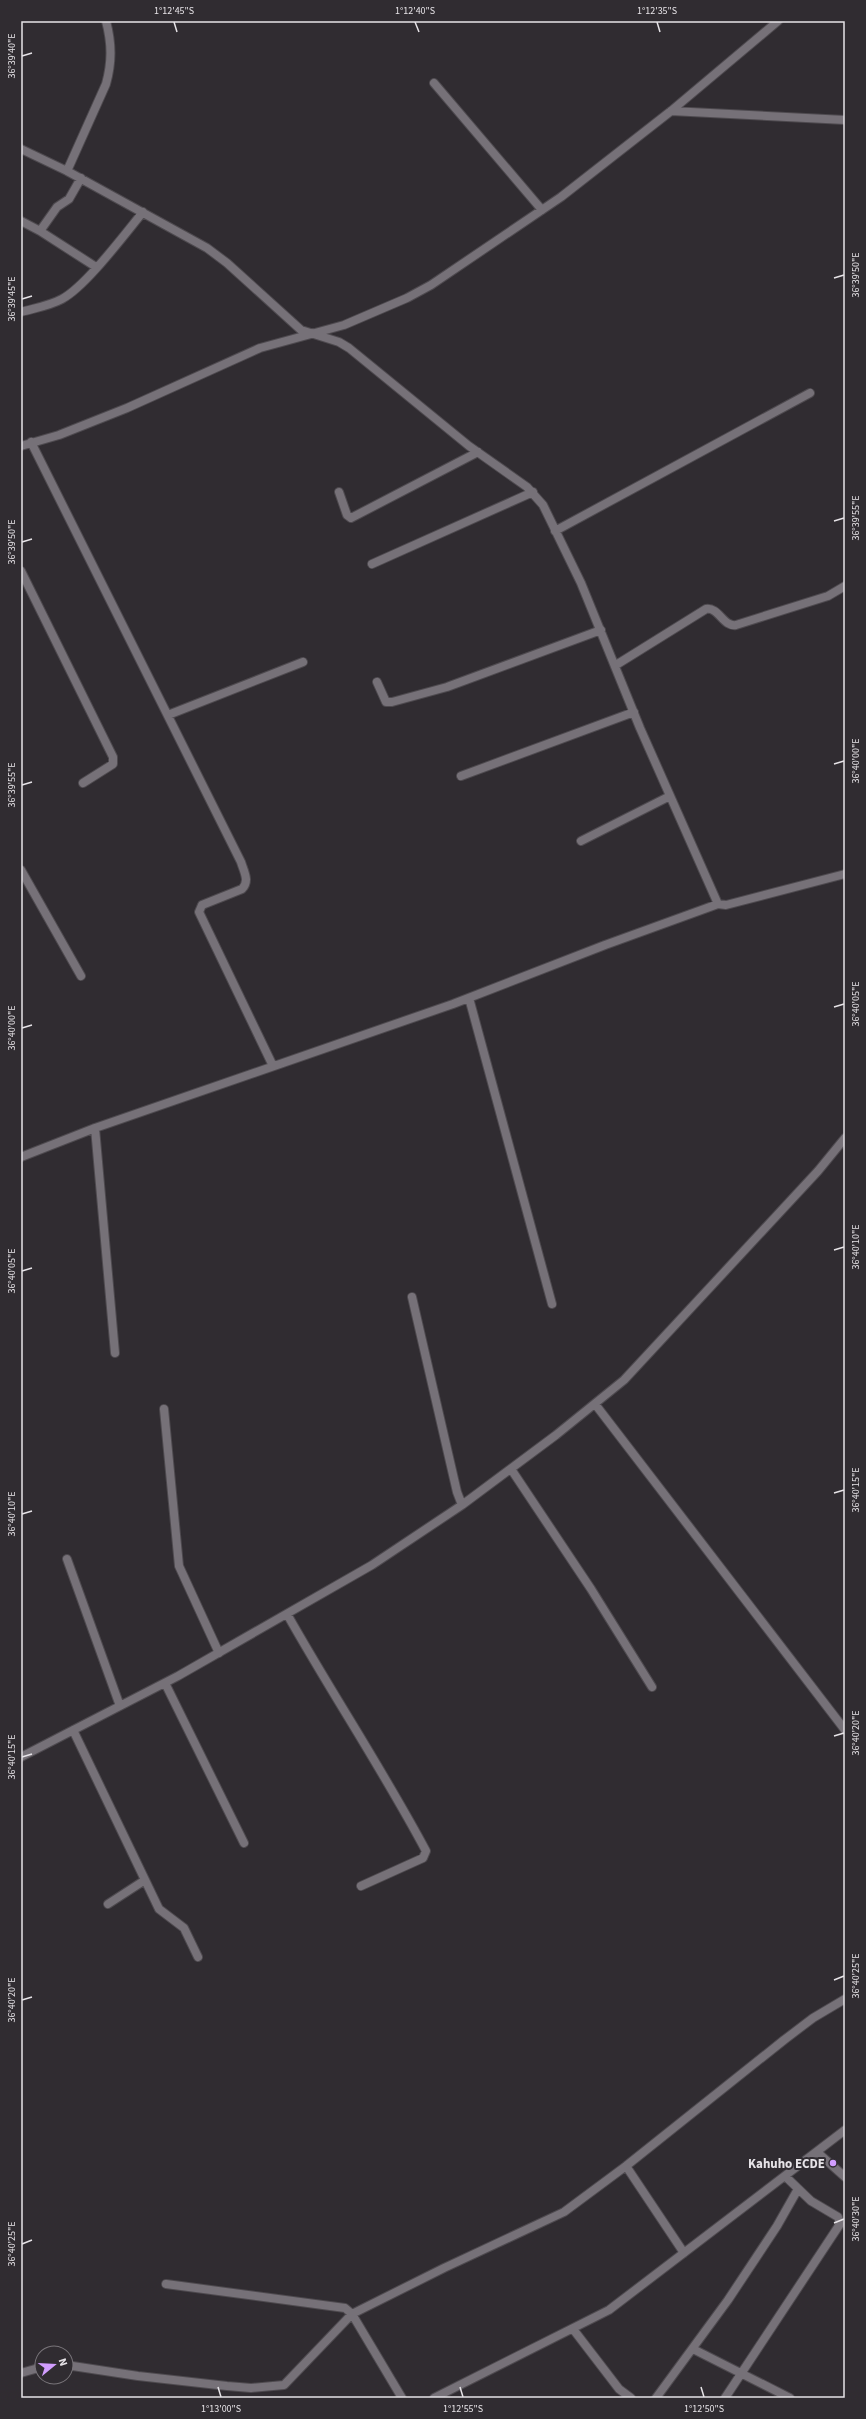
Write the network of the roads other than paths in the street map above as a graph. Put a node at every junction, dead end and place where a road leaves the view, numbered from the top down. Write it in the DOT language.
graph roads {
  1 [pos="106,21"];
  2 [pos="778,21"];
  3 [pos="434,83"];
  4 [pos="672,111"];
  5 [pos="845,120"];
  6 [pos="21,149"];
  7 [pos="67,171"];
  8 [pos="81,178"];
  9 [pos="542,210"];
  10 [pos="143,212"];
  11 [pos="21,221"];
  12 [pos="40,231"];
  13 [pos="96,267"];
  14 [pos="21,312"];
  15 [pos="311,334"];
  16 [pos="810,393"];
  17 [pos="31,442"];
  18 [pos="21,446"];
  19 [pos="478,452"];
  20 [pos="340,492"];
  21 [pos="533,492"];
  22 [pos="555,530"];
  23 [pos="372,564"];
  24 [pos="21,571"];
  25 [pos="845,586"];
  26 [pos="601,630"];
  27 [pos="303,662"];
  28 [pos="616,665"];
  29 [pos="377,682"];
  30 [pos="634,712"];
  31 [pos="168,715"];
  32 [pos="461,776"];
  33 [pos="83,783"];
  34 [pos="670,796"];
  35 [pos="581,841"];
  36 [pos="21,870"];
  37 [pos="845,874"];
  38 [pos="718,904"];
  39 [pos="81,976"];
  40 [pos="469,998"];
  41 [pos="273,1066"];
  42 [pos="95,1128"];
  43 [pos="845,1138"];
  44 [pos="21,1157"];
  45 [pos="412,1298"];
  46 [pos="552,1304"];
  47 [pos="115,1352"];
  48 [pos="595,1404"];
  49 [pos="164,1409"];
  50 [pos="510,1469"];
  51 [pos="462,1505"];
  52 [pos="67,1559"];
  53 [pos="287,1614"];
  54 [pos="219,1653"];
  55 [pos="165,1683"];
  56 [pos="652,1687"];
  57 [pos="120,1706"];
  58 [pos="73,1730"];
  59 [pos="845,1730"];
  60 [pos="21,1757"];
  61 [pos="244,1843"];
  62 [pos="145,1880"];
  63 [pos="361,1886"];
  64 [pos="108,1904"];
  65 [pos="198,1957"];
  66 [pos="845,1999"];
  67 [pos="845,2130"];
  68 [pos="817,2152"];
  69 [pos="626,2166"];
  70 [pos="785,2176"];
  71 [pos="845,2177"];
  72 [pos="798,2189"];
  73 [pos="842,2221"];
  74 [pos="684,2253"];
  75 [pos="166,2284"];
  76 [pos="352,2314"];
  77 [pos="574,2329"];
  78 [pos="693,2349"];
  79 [pos="74,2366"];
  80 [pos="34,2369"];
  81 [pos="21,2373"];
  82 [pos="740,2374"];
  83 [pos="402,2398"];
  84 [pos="434,2398"];
  85 [pos="631,2398"];
  86 [pos="656,2398"];
  87 [pos="725,2398"];
  88 [pos="790,2398"];
  1 -- 7 [label="street"];
  2 -- 4 [label="street"];
  3 -- 9 [label="street"];
  4 -- 5 [label="street"];
  4 -- 9 [label="street"];
  6 -- 7 [label="street"];
  7 -- 8 [label="street"];
  8 -- 10 [label="street"];
  8 -- 12 [label="street"];
  9 -- 15 [label="street"];
  10 -- 13 [label="street"];
  10 -- 15 [label="street"];
  11 -- 12 [label="street"];
  12 -- 13 [label="street"];
  13 -- 14 [label="street"];
  15 -- 17 [label="street"];
  15 -- 19 [label="street"];
  16 -- 22 [label="street"];
  17 -- 18 [label="street"];
  17 -- 31 [label="street"];
  19 -- 20 [label="street"];
  19 -- 21 [label="street"];
  21 -- 22 [label="street"];
  21 -- 23 [label="street"];
  22 -- 26 [label="street"];
  24 -- 33 [label="street"];
  25 -- 28 [label="street"];
  26 -- 28 [label="street"];
  26 -- 29 [label="street"];
  27 -- 31 [label="street"];
  28 -- 30 [label="street"];
  30 -- 32 [label="street"];
  30 -- 34 [label="street"];
  31 -- 41 [label="street"];
  34 -- 35 [label="street"];
  34 -- 38 [label="street"];
  36 -- 39 [label="street"];
  37 -- 38 [label="street"];
  38 -- 40 [label="street"];
  40 -- 41 [label="street"];
  40 -- 46 [label="street"];
  41 -- 42 [label="street"];
  42 -- 44 [label="street"];
  42 -- 47 [label="street"];
  43 -- 48 [label="street"];
  45 -- 51 [label="street"];
  48 -- 50 [label="street"];
  48 -- 59 [label="street"];
  49 -- 54 [label="street"];
  50 -- 51 [label="street"];
  50 -- 56 [label="street"];
  51 -- 53 [label="street"];
  52 -- 57 [label="street"];
  53 -- 54 [label="street"];
  53 -- 63 [label="street"];
  54 -- 55 [label="street"];
  55 -- 57 [label="street"];
  55 -- 61 [label="street"];
  57 -- 58 [label="street"];
  58 -- 60 [label="street"];
  58 -- 62 [label="street"];
  62 -- 64 [label="street"];
  62 -- 65 [label="street"];
  66 -- 69 [label="street"];
  67 -- 68 [label="street"];
  68 -- 70 [label="street"];
  68 -- 71 [label="street"];
  69 -- 74 [label="street"];
  69 -- 76 [label="street"];
  70 -- 72 [label="street"];
  70 -- 74 [label="street"];
  72 -- 73 [label="street"];
  72 -- 78 [label="street"];
  73 -- 82 [label="street"];
  74 -- 77 [label="street"];
  75 -- 76 [label="street"];
  76 -- 79 [label="street"];
  76 -- 83 [label="street"];
  77 -- 84 [label="street"];
  77 -- 85 [label="street"];
  78 -- 82 [label="street"];
  78 -- 86 [label="street"];
  80 -- 81 [label="street"];
  82 -- 87 [label="street"];
  82 -- 88 [label="street"];
}
